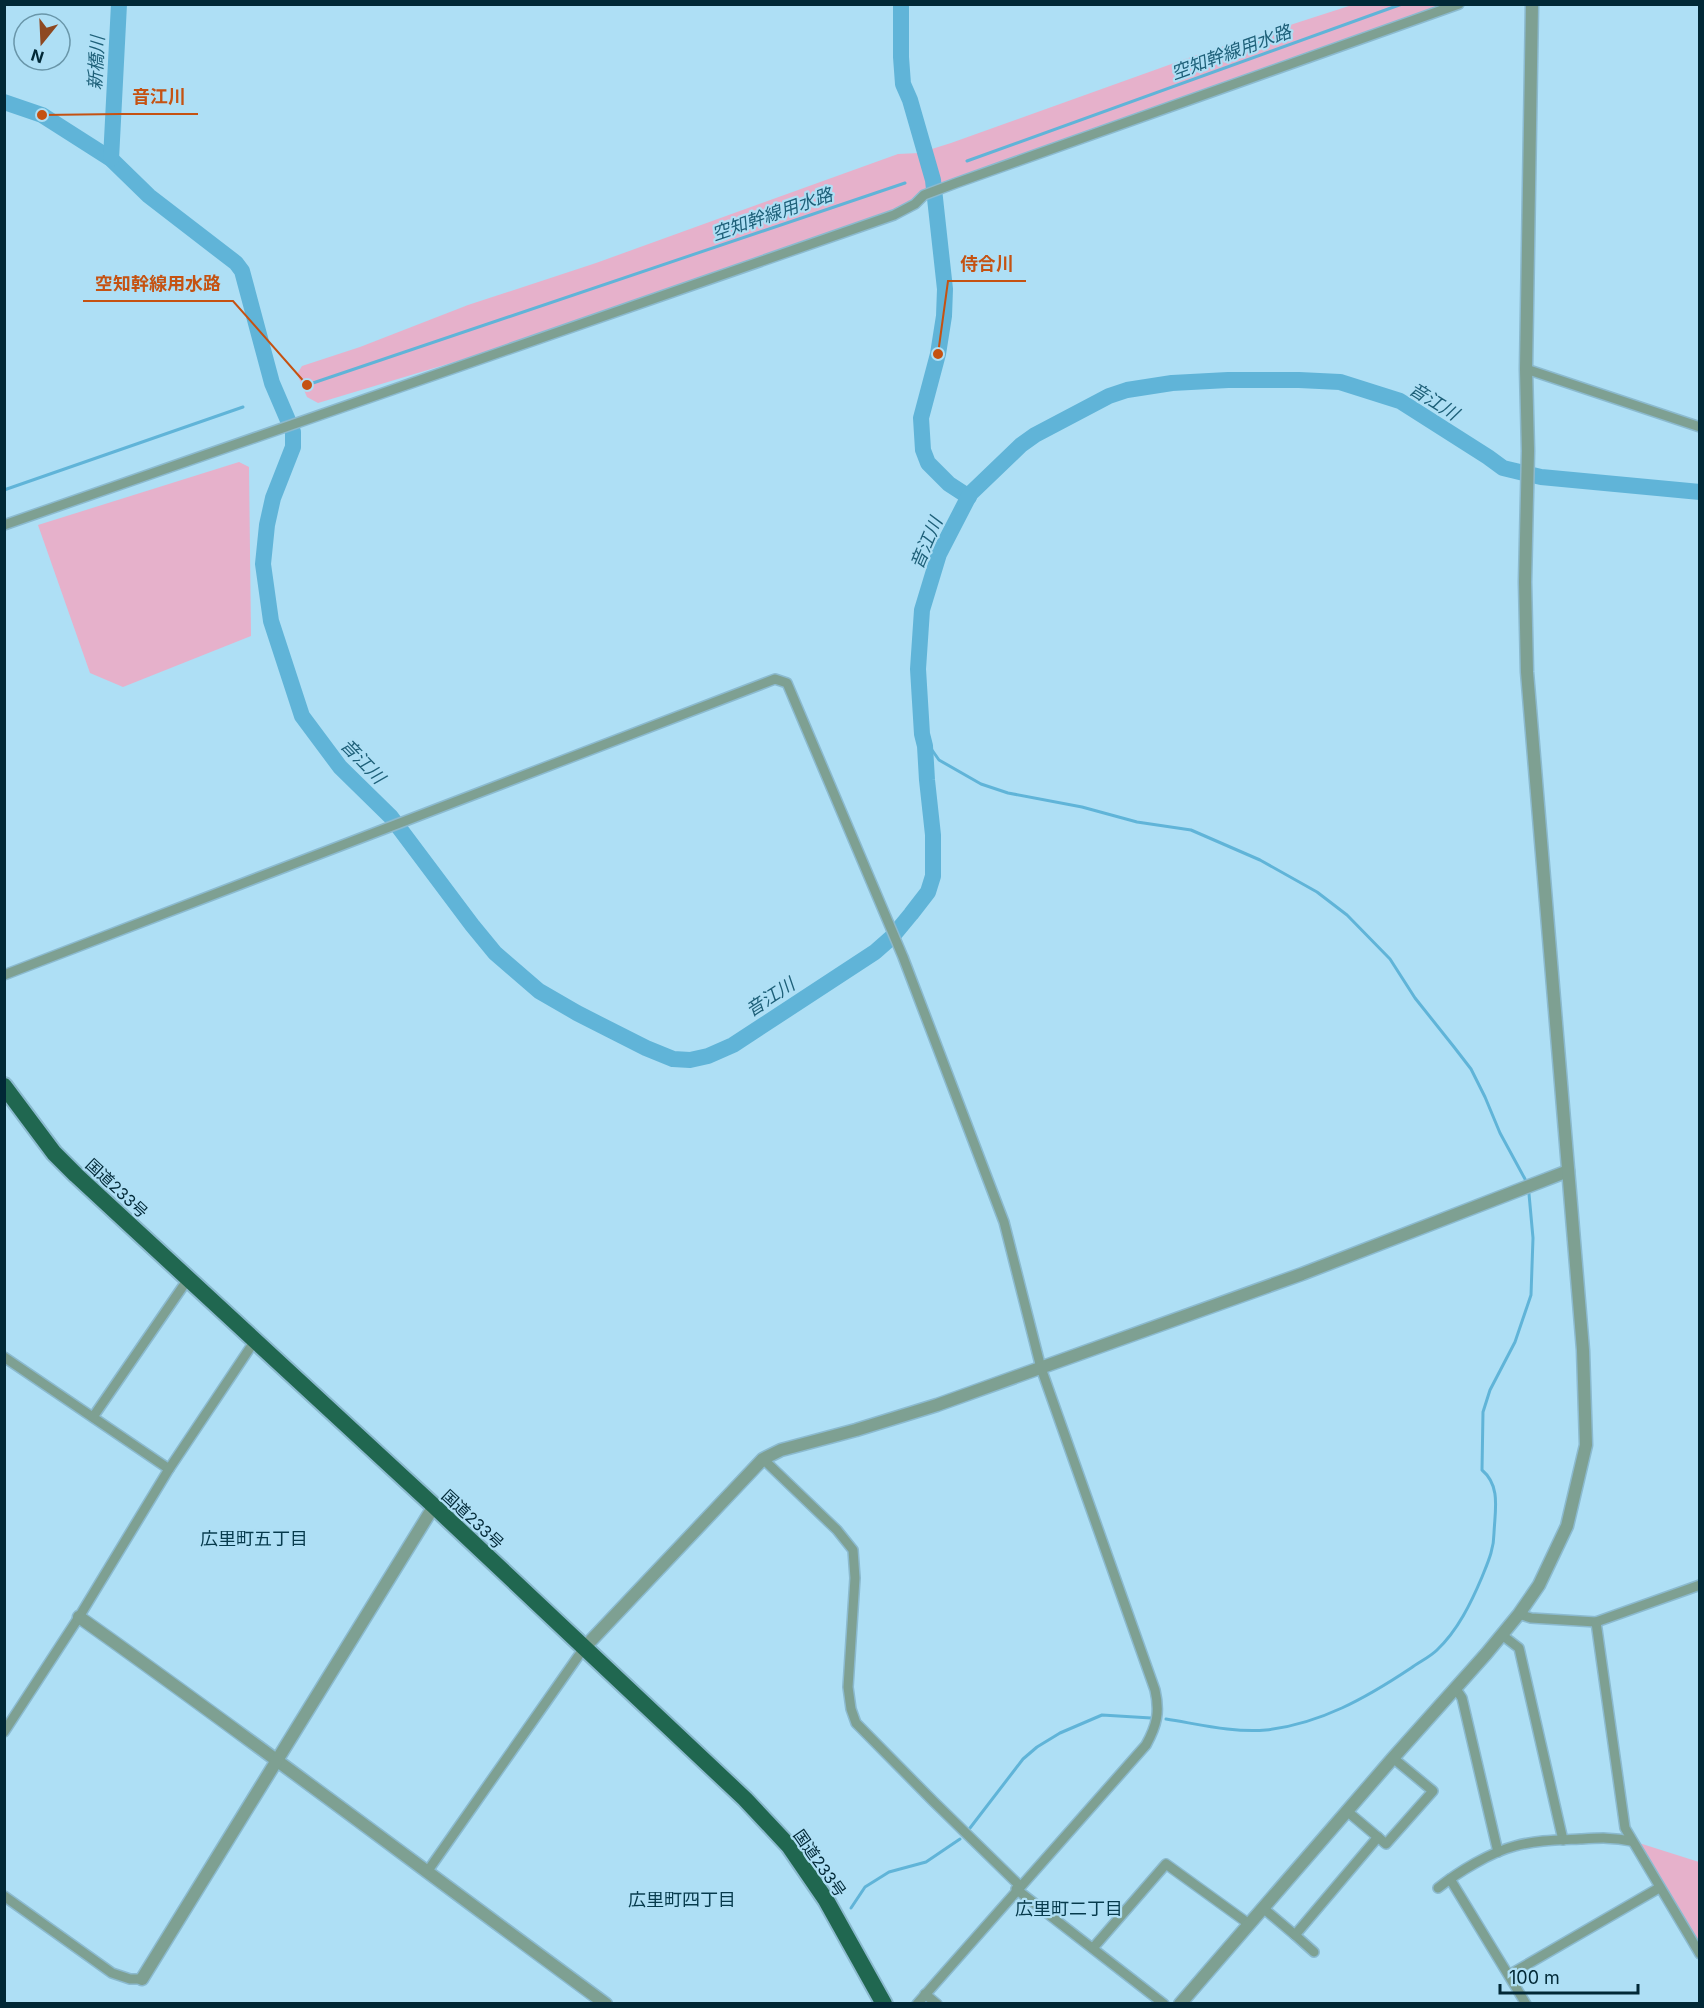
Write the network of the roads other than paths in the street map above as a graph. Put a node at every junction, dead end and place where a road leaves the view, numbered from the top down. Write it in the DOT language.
graph roads {
  1 [pos="1459,4"];
  2 [pos="1532,4"];
  3 [pos="1526,369"];
  4 [pos="1700,427"];
  5 [pos="4,525"];
  6 [pos="4,975"];
  7 [pos="4,1086"];
  8 [pos="1568,1171"];
  9 [pos="188,1279"];
  10 [pos="254,1341"];
  11 [pos="4,1357"];
  12 [pos="1041,1368"];
  13 [pos="93,1417"];
  14 [pos="763,1459"];
  15 [pos="169,1469"];
  16 [pos="434,1506"];
  17 [pos="1700,1585"];
  18 [pos="1519,1614"];
  19 [pos="79,1617"];
  20 [pos="1596,1622"];
  21 [pos="1502,1635"];
  22 [pos="584,1648"];
  23 [pos="1456,1689"];
  24 [pos="4,1732"];
  25 [pos="277,1758"];
  26 [pos="1393,1758"];
  27 [pos="1348,1812"];
  28 [pos="1378,1837"];
  29 [pos="1563,1839"];
  30 [pos="1631,1841"];
  31 [pos="1498,1852"];
  32 [pos="428,1872"];
  33 [pos="1450,1879"];
  34 [pos="1018,1888"];
  35 [pos="1438,1888"];
  36 [pos="1659,1888"];
  37 [pos="4,1896"];
  38 [pos="1263,1908"];
  39 [pos="1249,1924"];
  40 [pos="1295,1935"];
  41 [pos="1093,1948"];
  42 [pos="1314,1952"];
  43 [pos="1700,1954"];
  44 [pos="1509,1975"];
  45 [pos="142,1979"];
  46 [pos="926,1994"];
  47 [pos="606,2004"];
  48 [pos="884,2004"];
  49 [pos="916,2004"];
  50 [pos="937,2004"];
  51 [pos="1164,2004"];
  52 [pos="1180,2004"];
  53 [pos="1526,2004"];
  1 -- 5 [label="street"];
  2 -- 3 [label="street"];
  3 -- 4 [label="street"];
  3 -- 8 [label="street"];
  6 -- 12 [label="street"];
  7 -- 9 [label="highway, 国道233号"];
  8 -- 12 [label="street"];
  8 -- 18 [label="street"];
  9 -- 10 [label="highway, 国道233号"];
  9 -- 13 [label="street"];
  10 -- 15 [label="street"];
  10 -- 16 [label="highway, 国道233号"];
  11 -- 13 [label="street"];
  12 -- 14 [label="street"];
  12 -- 34 [label="street"];
  13 -- 15 [label="street"];
  14 -- 22 [label="street"];
  14 -- 34 [label="street"];
  15 -- 19 [label="street"];
  16 -- 22 [label="highway, 国道233号"];
  16 -- 25 [label="street"];
  17 -- 20 [label="street"];
  18 -- 20 [label="street"];
  18 -- 21 [label="street"];
  19 -- 24 [label="street"];
  19 -- 25 [label="street"];
  20 -- 30 [label="street"];
  21 -- 23 [label="street"];
  21 -- 29 [label="street"];
  22 -- 32 [label="street"];
  22 -- 48 [label="highway, 国道233号"];
  23 -- 26 [label="street"];
  23 -- 31 [label="street"];
  25 -- 32 [label="street"];
  25 -- 45 [label="street"];
  26 -- 27 [label="street"];
  26 -- 28 [label="street"];
  27 -- 28 [label="street"];
  27 -- 38 [label="street"];
  28 -- 40 [label="street"];
  29 -- 30 [label="street"];
  29 -- 31 [label="street"];
  30 -- 36 [label="street"];
  31 -- 33 [label="street"];
  32 -- 47 [label="street"];
  33 -- 35 [label="street"];
  33 -- 44 [label="street"];
  34 -- 41 [label="street"];
  34 -- 46 [label="street"];
  36 -- 43 [label="street"];
  36 -- 44 [label="street"];
  37 -- 45 [label="street"];
  38 -- 39 [label="street"];
  38 -- 40 [label="street"];
  39 -- 41 [label="street"];
  39 -- 52 [label="street"];
  40 -- 42 [label="street"];
  41 -- 51 [label="street"];
  44 -- 53 [label="street"];
  46 -- 49 [label="street"];
  46 -- 50 [label="street"];
}
